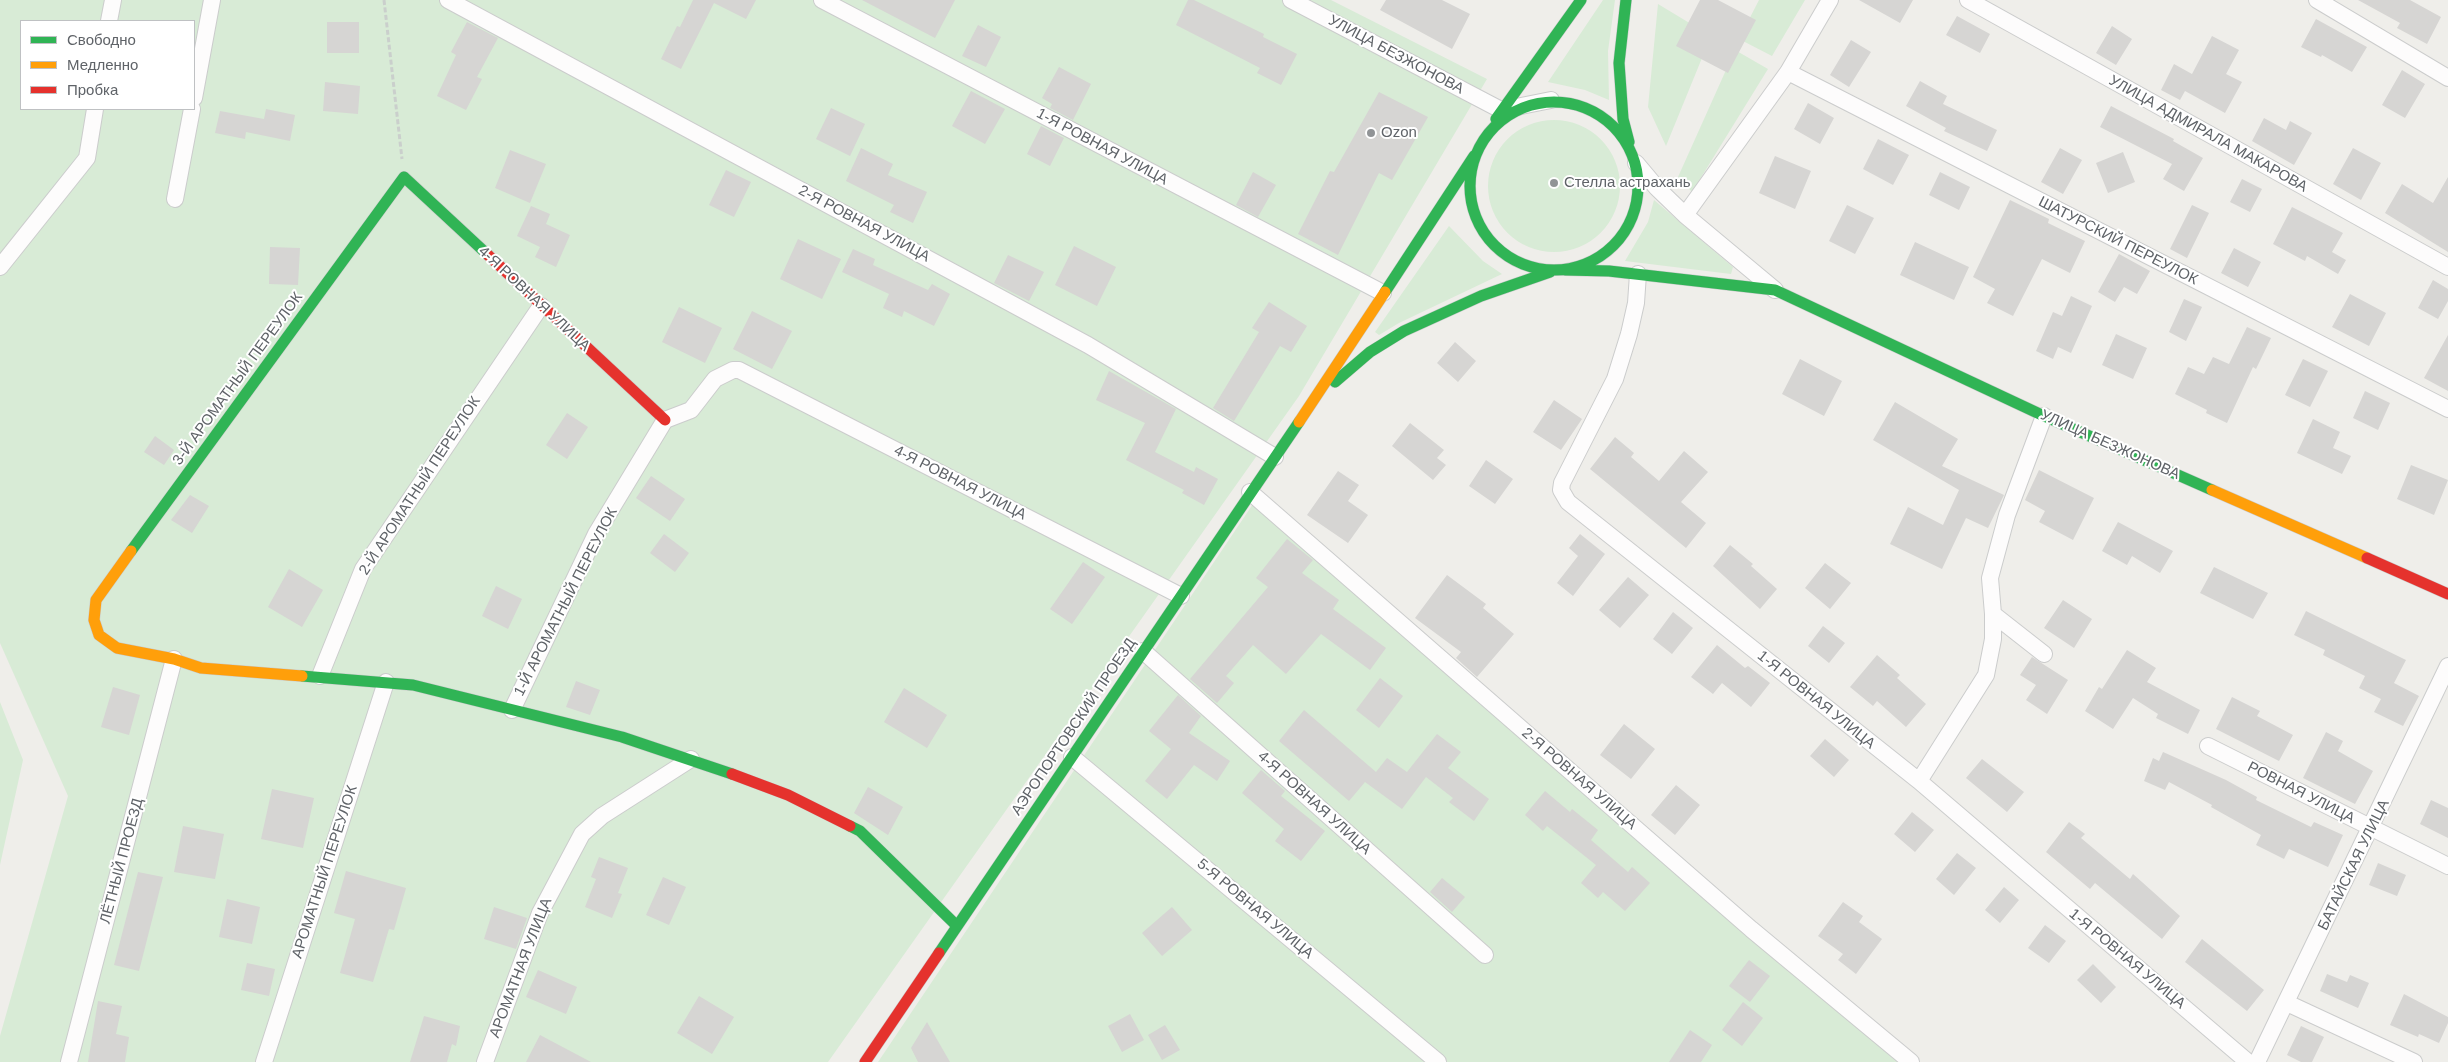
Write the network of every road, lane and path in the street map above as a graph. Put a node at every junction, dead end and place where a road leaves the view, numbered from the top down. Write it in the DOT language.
graph roads {
  1 [pos="113,0"];
  2 [pos="212,0"];
  3 [pos="384,0"];
  4 [pos="448,0"];
  5 [pos="822,0"];
  6 [pos="1291,0"];
  7 [pos="1581,0"];
  8 [pos="1626,0"];
  9 [pos="1830,0"];
  10 [pos="1968,0"];
  11 [pos="2316,0"];
  12 [pos="109,20"];
  13 [pos="1788,72"];
  14 [pos="2448,78"];
  15 [pos="195,93"];
  16 [pos="1551,100"];
  17 [pos="95,110"];
  18 [pos="192,110"];
  19 [pos="1501,110"];
  20 [pos="1491,127"];
  21 [pos="1474,156"];
  22 [pos="1634,157"];
  23 [pos="404,177"];
  24 [pos="175,199"];
  25 [pos="1685,215"];
  26 [pos="0,267"];
  27 [pos="2448,267"];
  28 [pos="1560,270"];
  29 [pos="1638,274"];
  30 [pos="1775,290"];
  31 [pos="1383,293"];
  32 [pos="541,306"];
  33 [pos="2448,409"];
  34 [pos="1307,410"];
  35 [pos="2044,416"];
  36 [pos="665,420"];
  37 [pos="1275,457"];
  38 [pos="1250,492"];
  39 [pos="2448,594"];
  40 [pos="1181,596"];
  41 [pos="1993,614"];
  42 [pos="1143,651"];
  43 [pos="2044,654"];
  44 [pos="174,659"];
  45 [pos="2448,666"];
  46 [pos="320,676"];
  47 [pos="386,682"];
  48 [pos="512,710"];
  49 [pos="2208,746"];
  50 [pos="1072,757"];
  51 [pos="691,759"];
  52 [pos="1919,781"];
  53 [pos="2371,828"];
  54 [pos="2448,866"];
  55 [pos="957,926"];
  56 [pos="1485,955"];
  57 [pos="2287,1003"];
  58 [pos="69,1062"];
  59 [pos="264,1062"];
  60 [pos="485,1062"];
  61 [pos="865,1062"];
  62 [pos="1438,1062"];
  63 [pos="1911,1062"];
  64 [pos="2248,1062"];
  65 [pos="2257,1062"];
  66 [pos="2414,1062"];
  1 -- 12 [label="street"];
  2 -- 15 [label="street"];
  3 -- 23 [label="path"];
  4 -- 37 [label="street, 2-Я РОВНАЯ УЛИЦА"];
  5 -- 31 [label="street, 1-Я РОВНАЯ УЛИЦА"];
  6 -- 19 [label="street, УЛИЦА БЕЗЖОНОВА"];
  7 -- 19 [label="street"];
  8 -- 22 [label="street"];
  9 -- 13 [label="street"];
  10 -- 27 [label="street, УЛИЦА АДМИРАЛА МАКАРОВА"];
  11 -- 14 [label="street"];
  13 -- 25 [label="street"];
  13 -- 33 [label="street, ШАТУРСКИЙ ПЕРЕУЛОК"];
  16 -- 19 [label="street"];
  16 -- 20 [label="street"];
  16 -- 22 [label="street"];
  17 -- 26 [label="street"];
  18 -- 24 [label="street"];
  19 -- 20 [label="street"];
  20 -- 21 [label="street"];
  21 -- 28 [label="street"];
  21 -- 31 [label="street"];
  22 -- 25 [label="street"];
  22 -- 28 [label="street"];
  23 -- 32 [label="street, 4-Я РОВНАЯ УЛИЦА"];
  23 -- 44 [label="street, 3-Й АРОМАТНЫЙ ПЕРЕУЛОК"];
  25 -- 30 [label="street"];
  28 -- 29 [label="street, УЛИЦА БЕЗЖОНОВА"];
  28 -- 34 [label="street"];
  29 -- 30 [label="street, УЛИЦА БЕЗЖОНОВА"];
  29 -- 52 [label="street, 1-Я РОВНАЯ УЛИЦА"];
  30 -- 35 [label="street, УЛИЦА БЕЗЖОНОВА"];
  31 -- 34 [label="street"];
  32 -- 36 [label="street, 4-Я РОВНАЯ УЛИЦА"];
  32 -- 46 [label="street, 2-Й АРОМАТНЫЙ ПЕРЕУЛОК"];
  34 -- 37 [label="street, АЭРОПОРТОВСКИЙ ПРОЕЗД"];
  35 -- 39 [label="street, УЛИЦА БЕЗЖОНОВА"];
  35 -- 41 [label="street"];
  36 -- 40 [label="street, 4-Я РОВНАЯ УЛИЦА"];
  36 -- 48 [label="street, 1-Й АРОМАТНЫЙ ПЕРЕУЛОК"];
  37 -- 38 [label="street, АЭРОПОРТОВСКИЙ ПРОЕЗД"];
  38 -- 40 [label="street, АЭРОПОРТОВСКИЙ ПРОЕЗД"];
  38 -- 63 [label="street, 2-Я РОВНАЯ УЛИЦА"];
  40 -- 42 [label="street, АЭРОПОРТОВСКИЙ ПРОЕЗД"];
  41 -- 43 [label="street"];
  41 -- 52 [label="street"];
  42 -- 50 [label="street, АЭРОПОРТОВСКИЙ ПРОЕЗД"];
  42 -- 56 [label="street, 4-Я РОВНАЯ УЛИЦА"];
  44 -- 46 [label="street"];
  44 -- 58 [label="street, ЛЁТНЫЙ ПРОЕЗД"];
  45 -- 53 [label="street, БАТАЙСКАЯ УЛИЦА"];
  46 -- 47 [label="street"];
  47 -- 48 [label="street"];
  47 -- 59 [label="street, АРОМАТНЫЙ ПЕРЕУЛОК"];
  48 -- 51 [label="street"];
  49 -- 53 [label="street, РОВНАЯ УЛИЦА"];
  50 -- 55 [label="street, АЭРОПОРТОВСКИЙ ПРОЕЗД"];
  50 -- 62 [label="street, 5-Я РОВНАЯ УЛИЦА"];
  51 -- 55 [label="street"];
  51 -- 60 [label="street, АРОМАТНАЯ УЛИЦА"];
  52 -- 64 [label="street, 1-Я РОВНАЯ УЛИЦА"];
  53 -- 54 [label="street, РОВНАЯ УЛИЦА"];
  53 -- 57 [label="street, БАТАЙСКАЯ УЛИЦА"];
  55 -- 61 [label="street, АЭРОПОРТОВСКИЙ ПРОЕЗД"];
  57 -- 65 [label="street, БАТАЙСКАЯ УЛИЦА"];
  57 -- 66 [label="street"];
}
